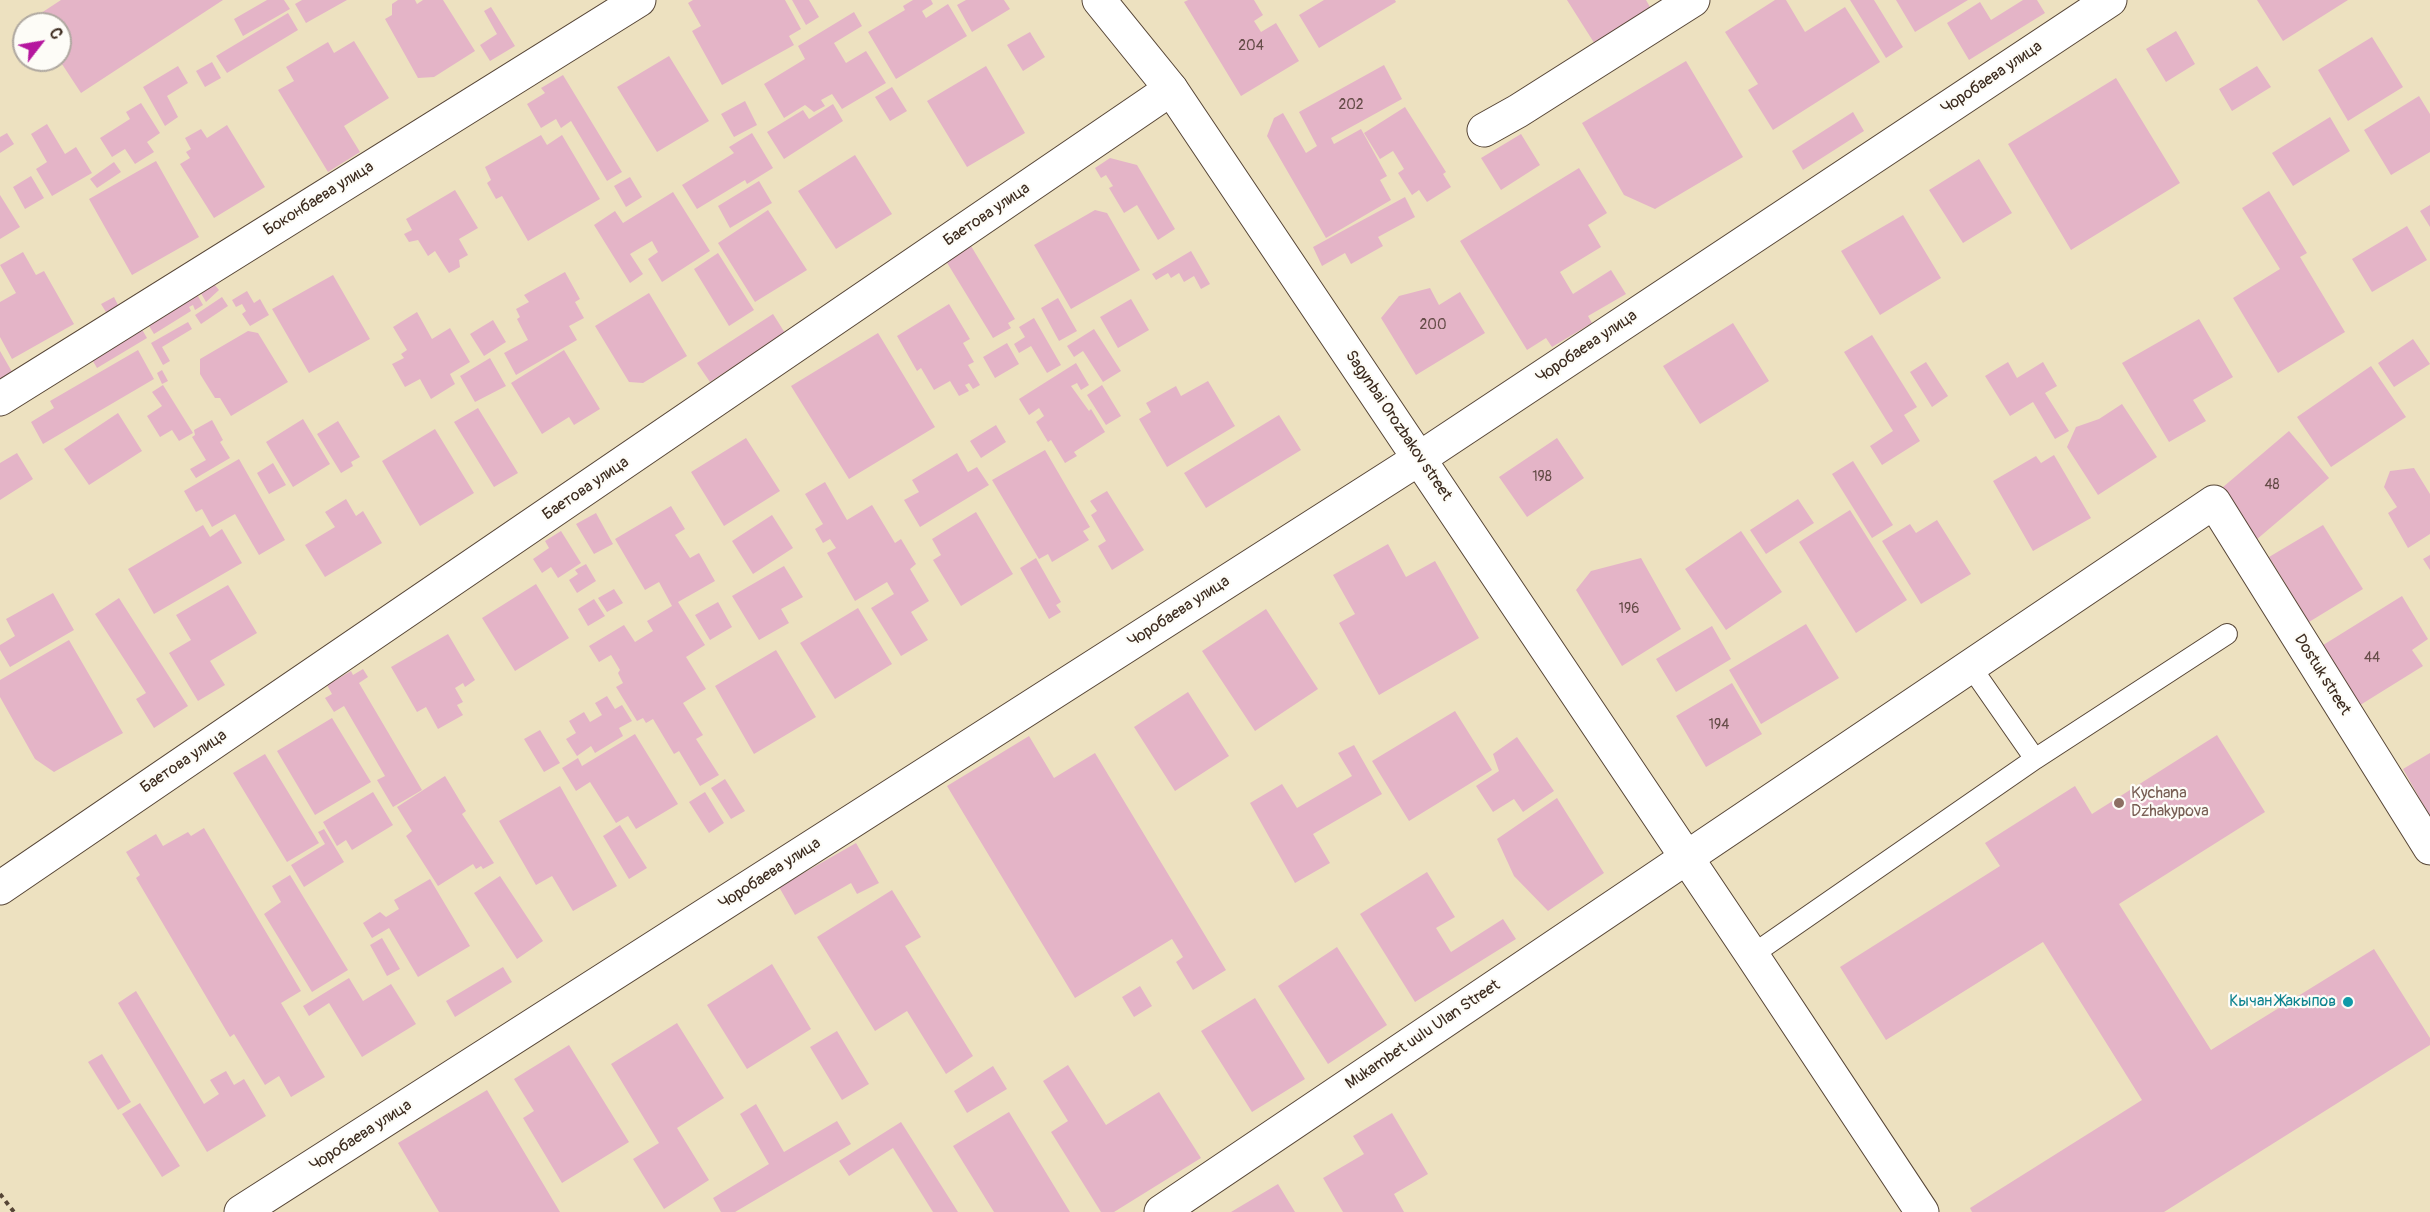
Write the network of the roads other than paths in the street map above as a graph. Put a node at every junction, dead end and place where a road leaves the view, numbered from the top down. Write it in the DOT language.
graph roads {
  1 [pos="639,0"];
  2 [pos="1099,0"];
  3 [pos="1693,0"];
  4 [pos="2110,0"];
  5 [pos="1171,89"];
  6 [pos="1484,130"];
  7 [pos="0,399"];
  8 [pos="1420,458"];
  9 [pos="2214,502"];
  10 [pos="2227,634"];
  11 [pos="1971,667"];
  12 [pos="2036,759"];
  13 [pos="2430,848"];
  14 [pos="1686,859"];
  15 [pos="0,888"];
  16 [pos="1752,955"];
  17 [pos="241,1212"];
  18 [pos="1161,1212"];
  19 [pos="1922,1212"];
  1 -- 7 [label="street, Боконбаева улица"];
  2 -- 5 [label="street, Sagynbai Orozbakov street"];
  3 -- 6 [label="street"];
  4 -- 8 [label="street, Чоробаева улица"];
  5 -- 8 [label="street, Sagynbai Orozbakov street"];
  5 -- 15 [label="street, Баетова улица"];
  8 -- 14 [label="street, Sagynbai Orozbakov street"];
  8 -- 17 [label="street, Чоробаева улица"];
  9 -- 11 [label="street, Mukambet uulu Ulan Street"];
  9 -- 13 [label="street, Dostuk street"];
  10 -- 12 [label="lane"];
  11 -- 12 [label="lane"];
  11 -- 14 [label="street, Mukambet uulu Ulan Street"];
  12 -- 16 [label="lane"];
  14 -- 16 [label="street, Sagynbai Orozbakov street"];
  14 -- 18 [label="street, Mukambet uulu Ulan Street"];
  16 -- 19 [label="street, Sagynbai Orozbakov street"];
}
